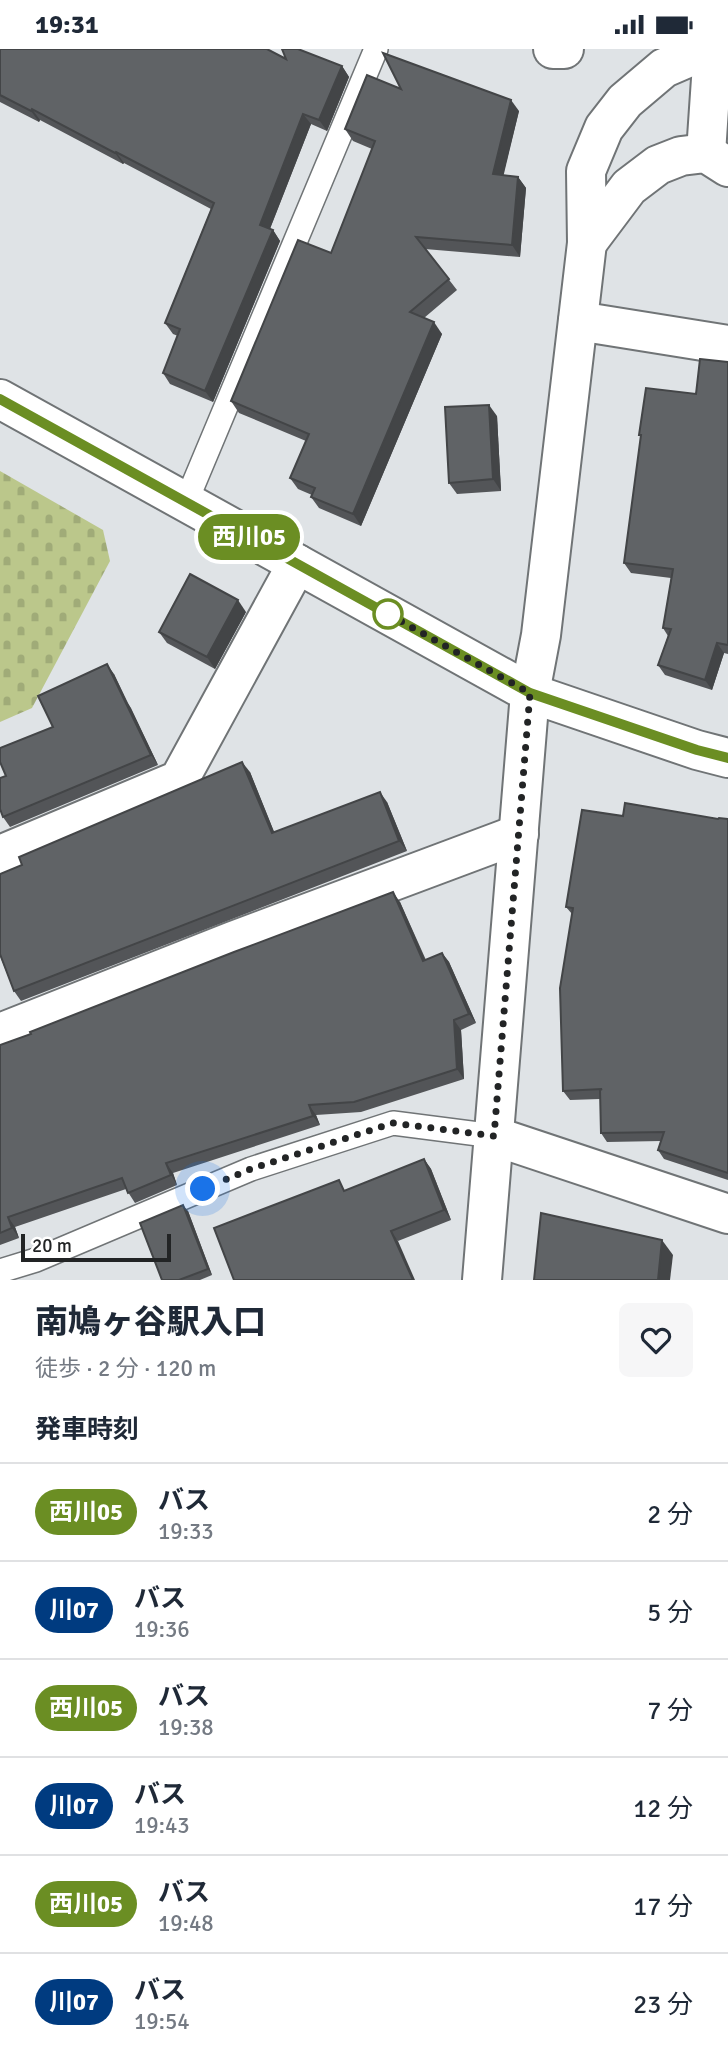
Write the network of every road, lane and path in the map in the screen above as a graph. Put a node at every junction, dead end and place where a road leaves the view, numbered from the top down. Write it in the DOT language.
graph roads {
  1 [pos="376,49"];
  2 [pos="553,49"];
  3 [pos="564,49"];
  4 [pos="695,51"];
  5 [pos="717,160"];
  6 [pos="587,243"];
  7 [pos="578,321"];
  8 [pos="728,345"];
  9 [pos="0,399"];
  10 [pos="186,502"];
  11 [pos="297,563"];
  12 [pos="530,693"];
  13 [pos="728,758"];
  14 [pos="519,834"];
  15 [pos="0,855"];
  16 [pos="0,1033"];
  17 [pos="494,1136"];
  18 [pos="728,1214"];
  19 [pos="0,1271"];
  20 [pos="482,1280"];
  1 -- 10 [label="lane"];
  2 -- 3 [label="street"];
  4 -- 5 [label="street"];
  4 -- 6 [label="street"];
  5 -- 6 [label="street"];
  6 -- 7 [label="street"];
  7 -- 8 [label="street"];
  7 -- 12 [label="street"];
  9 -- 10 [label="street"];
  10 -- 11 [label="street"];
  11 -- 12 [label="street"];
  11 -- 15 [label="street"];
  12 -- 13 [label="street"];
  12 -- 14 [label="street"];
  14 -- 16 [label="street"];
  14 -- 17 [label="street"];
  17 -- 18 [label="street"];
  17 -- 19 [label="lane"];
  17 -- 20 [label="street"];
}
